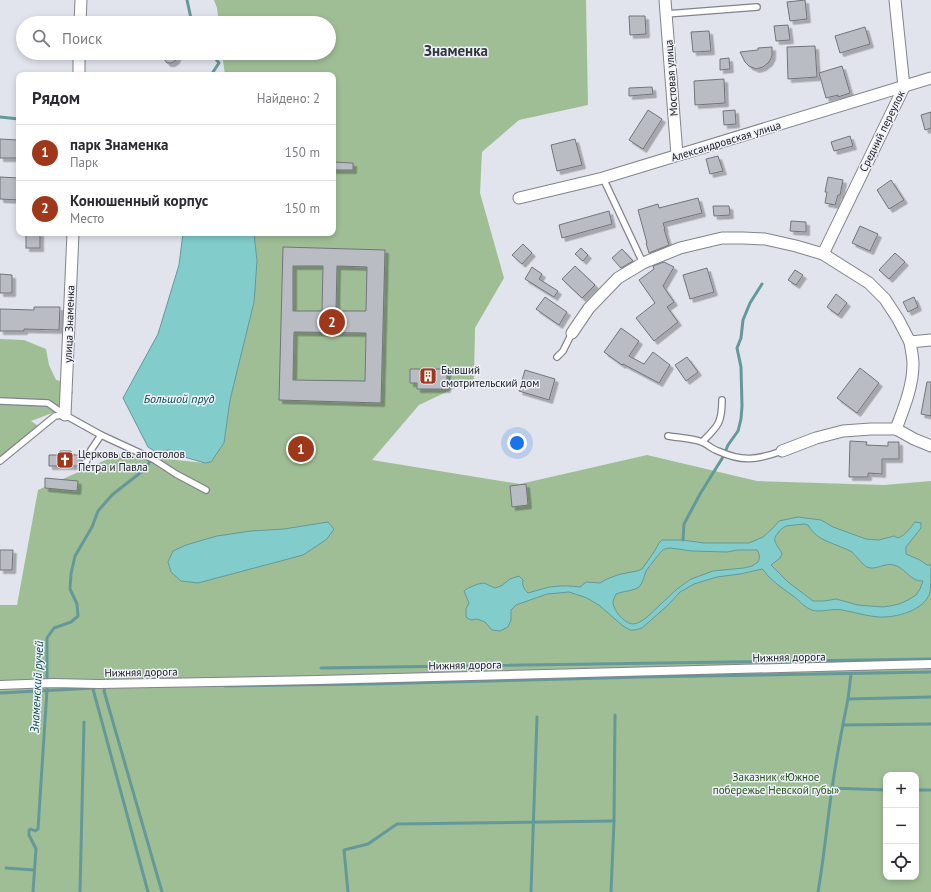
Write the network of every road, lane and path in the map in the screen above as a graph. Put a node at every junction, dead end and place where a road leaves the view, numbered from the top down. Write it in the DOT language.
graph roads {
  1 [pos="81,0"];
  2 [pos="665,0"];
  3 [pos="895,0"];
  4 [pos="757,7"];
  5 [pos="666,14"];
  6 [pos="80,16"];
  7 [pos="79,60"];
  8 [pos="78,72"];
  9 [pos="931,78"];
  10 [pos="904,86"];
  11 [pos="677,155"];
  12 [pos="603,178"];
  13 [pos="519,198"];
  14 [pos="73,236"];
  15 [pos="823,254"];
  16 [pos="643,263"];
  17 [pos="572,333"];
  18 [pos="931,340"];
  19 [pos="910,342"];
  20 [pos="557,357"];
  21 [pos="722,400"];
  22 [pos="0,401"];
  23 [pos="65,415"];
  24 [pos="896,429"];
  25 [pos="100,435"];
  26 [pos="668,436"];
  27 [pos="702,442"];
  28 [pos="931,446"];
  29 [pos="782,451"];
  30 [pos="0,461"];
  31 [pos="84,467"];
  32 [pos="206,490"];
  33 [pos="931,664"];
  34 [pos="0,685"];
  1 -- 6 [label="street"];
  2 -- 5 [label="street, Мостовая улица"];
  3 -- 10 [label="street, Средний переулок"];
  4 -- 5 [label="lane"];
  5 -- 11 [label="street, Мостовая улица"];
  7 -- 8 [label="street"];
  9 -- 10 [label="street, Александровская улица"];
  10 -- 11 [label="street, Александровская улица"];
  10 -- 15 [label="street, Средний переулок"];
  11 -- 12 [label="street, Александровская улица"];
  12 -- 13 [label="street, Александровская улица"];
  12 -- 16 [label="lane"];
  14 -- 23 [label="street, улица Знаменка"];
  15 -- 16 [label="street"];
  15 -- 19 [label="street"];
  16 -- 17 [label="street"];
  17 -- 20 [label="lane"];
  18 -- 19 [label="street"];
  19 -- 24 [label="street"];
  21 -- 27 [label="lane"];
  22 -- 23 [label="lane"];
  23 -- 25 [label="lane"];
  23 -- 30 [label="lane"];
  24 -- 28 [label="street"];
  24 -- 29 [label="street"];
  25 -- 31 [label="lane"];
  25 -- 32 [label="lane"];
  26 -- 27 [label="lane"];
  27 -- 29 [label="lane"];
  33 -- 34 [label="street, Нижняя дорога"];
}
